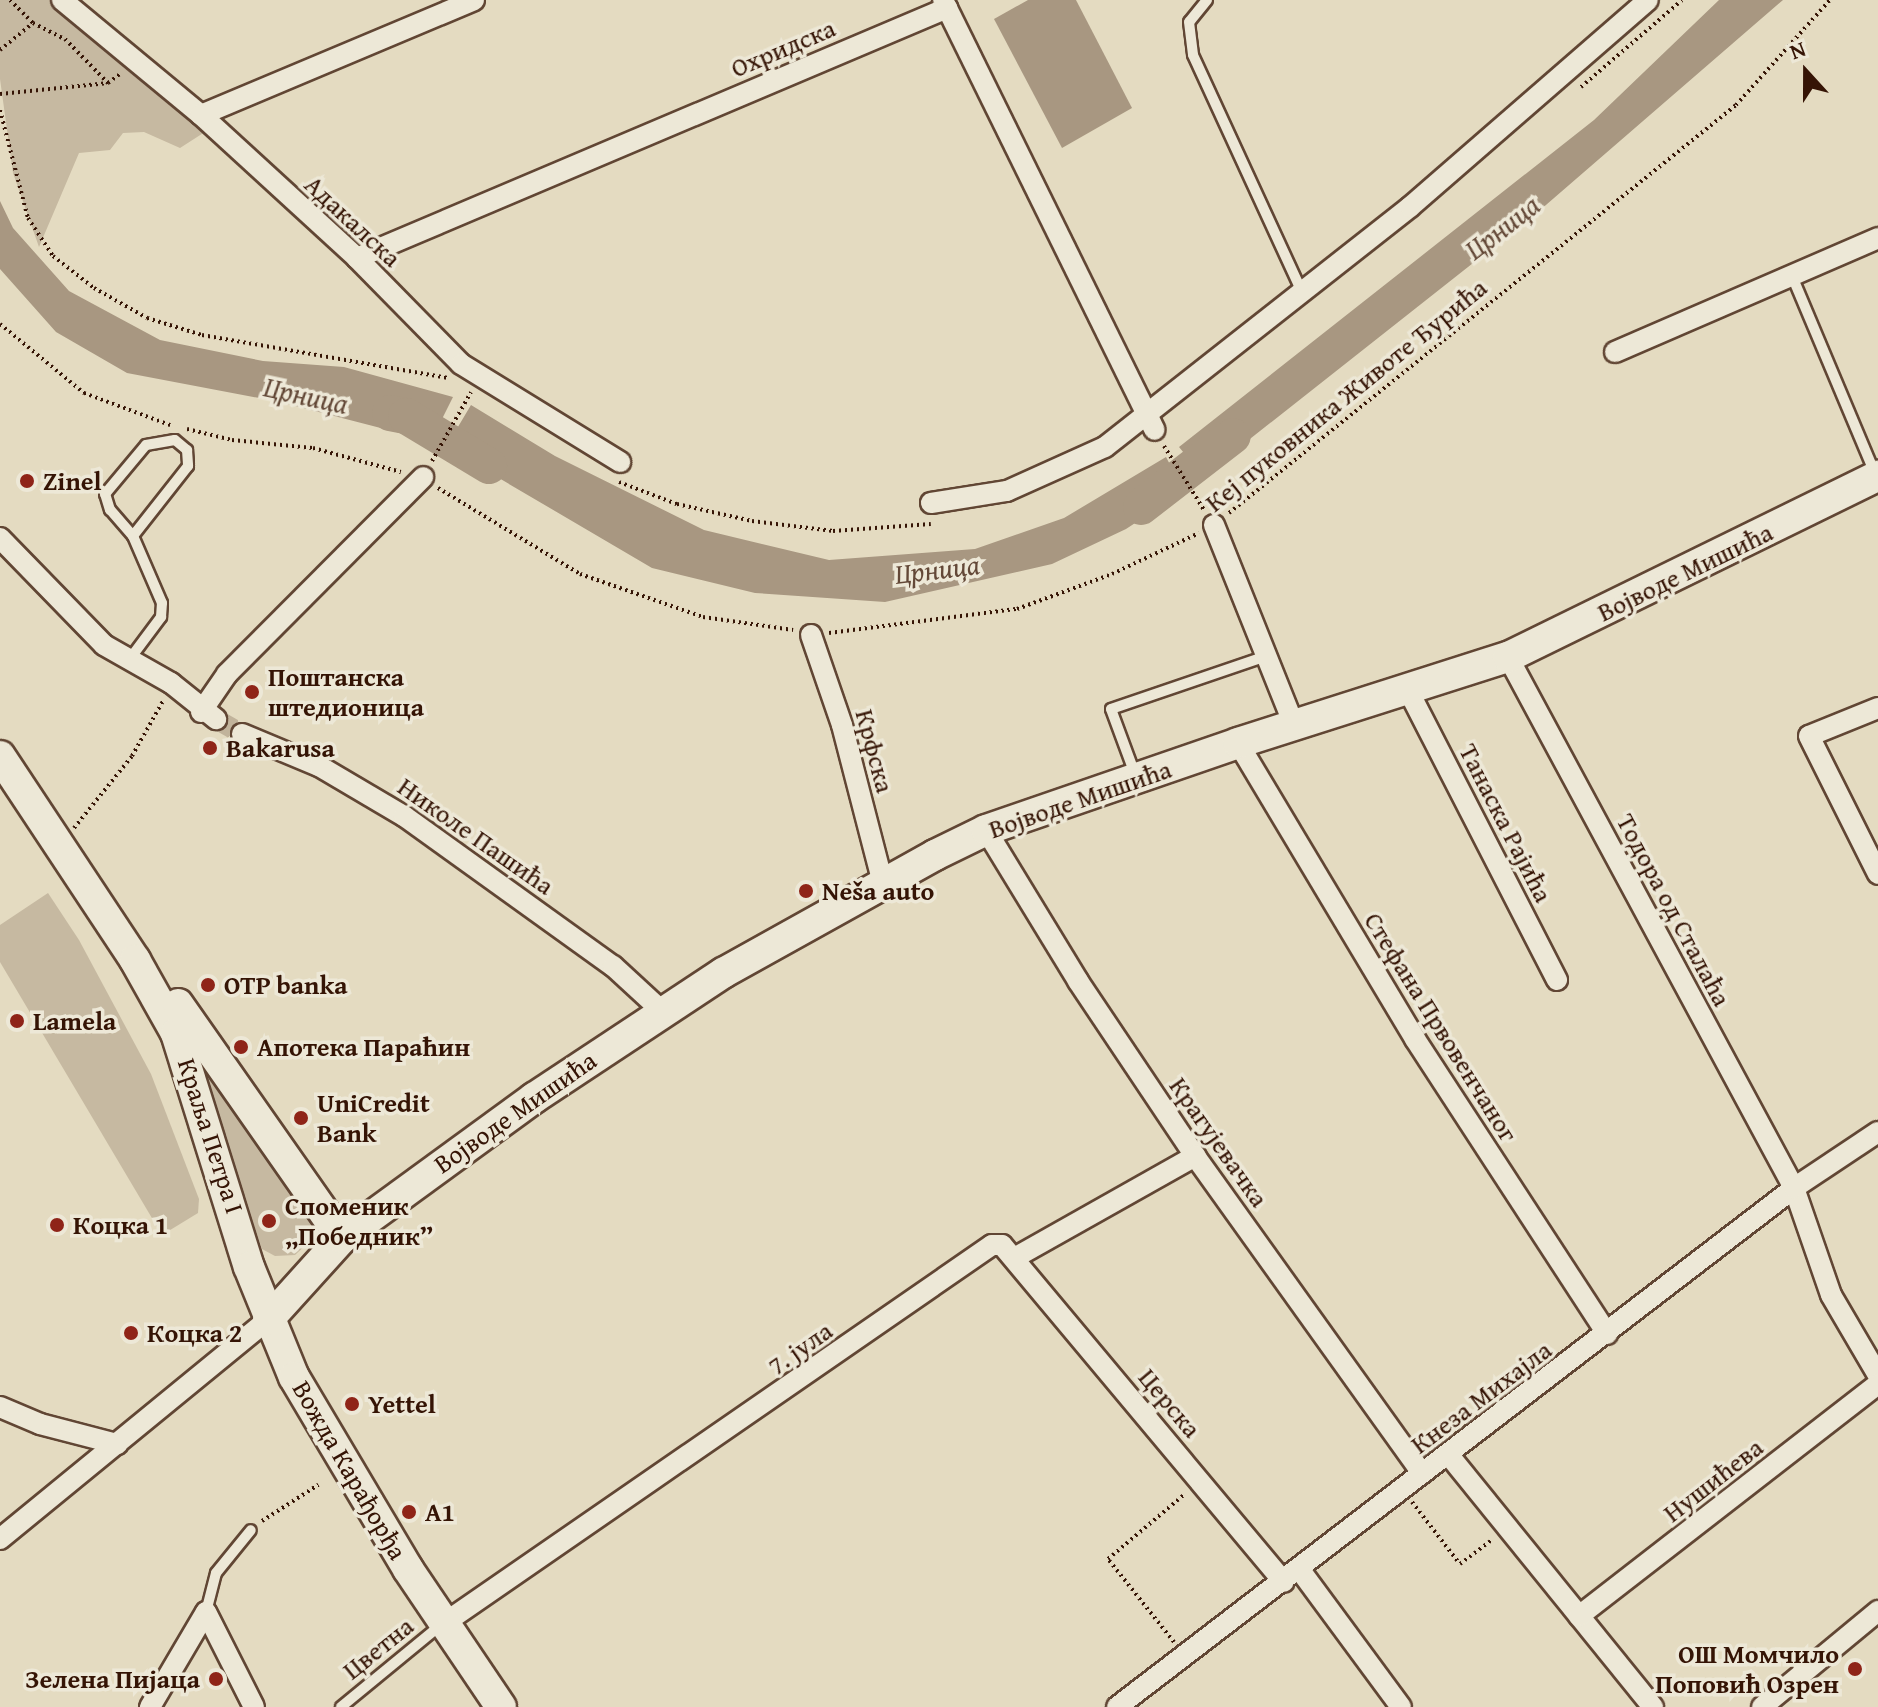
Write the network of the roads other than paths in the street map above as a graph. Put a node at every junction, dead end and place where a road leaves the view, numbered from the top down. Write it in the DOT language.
graph roads {
  1 [pos="62,0"];
  2 [pos="474,0"];
  3 [pos="1207,0"];
  4 [pos="1648,0"];
  5 [pos="945,4"];
  6 [pos="201,115"];
  7 [pos="1878,238"];
  8 [pos="357,258"];
  9 [pos="1792,276"];
  10 [pos="1302,292"];
  11 [pos="1615,352"];
  12 [pos="1154,428"];
  13 [pos="618,471"];
  14 [pos="423,477"];
  15 [pos="1877,477"];
  16 [pos="931,503"];
  17 [pos="1214,525"];
  18 [pos="133,536"];
  19 [pos="0,538"];
  20 [pos="811,635"];
  21 [pos="1267,656"];
  22 [pos="1508,657"];
  23 [pos="129,660"];
  24 [pos="1408,690"];
  25 [pos="1878,708"];
  26 [pos="1294,725"];
  27 [pos="242,734"];
  28 [pos="1238,743"];
  29 [pos="0,756"];
  30 [pos="1137,779"];
  31 [pos="986,830"];
  32 [pos="1878,874"];
  33 [pos="883,883"];
  34 [pos="135,960"];
  35 [pos="1557,980"];
  36 [pos="662,1011"];
  37 [pos="1878,1132"];
  38 [pos="1195,1156"];
  39 [pos="1794,1188"];
  40 [pos="239,1225"];
  41 [pos="342,1238"];
  42 [pos="1016,1257"];
  43 [pos="295,1287"];
  44 [pos="268,1320"];
  45 [pos="1607,1334"];
  46 [pos="1878,1375"];
  47 [pos="1878,1384"];
  48 [pos="0,1407"];
  49 [pos="117,1444"];
  50 [pos="1448,1454"];
  51 [pos="1422,1473"];
  52 [pos="251,1530"];
  53 [pos="0,1539"];
  54 [pos="1292,1576"];
  55 [pos="1878,1611"];
  56 [pos="206,1612"];
  57 [pos="1579,1616"];
  58 [pos="443,1624"];
  59 [pos="150,1707"];
  60 [pos="254,1707"];
  61 [pos="341,1707"];
  62 [pos="501,1707"];
  63 [pos="1117,1707"];
  64 [pos="1401,1707"];
  65 [pos="1653,1707"];
  66 [pos="1762,1707"];
  1 -- 6 [label="street, Адакалска"];
  2 -- 6 [label="street"];
  3 -- 10 [label="lane"];
  4 -- 10 [label="street"];
  5 -- 8 [label="street, Охридска"];
  5 -- 12 [label="street, Охридска"];
  6 -- 8 [label="street, Адакалска"];
  7 -- 9 [label="street"];
  8 -- 13 [label="street, Адакалска"];
  9 -- 11 [label="street"];
  9 -- 15 [label="lane"];
  10 -- 12 [label="street"];
  12 -- 16 [label="street"];
  14 -- 23 [label="street"];
  15 -- 22 [label="main road, Војводе Мишића"];
  17 -- 21 [label="street"];
  18 -- 18 [label="lane"];
  18 -- 23 [label="lane"];
  19 -- 23 [label="street"];
  20 -- 33 [label="street, Крфска"];
  21 -- 26 [label="street"];
  21 -- 30 [label="lane"];
  22 -- 24 [label="main road, Војводе Мишића"];
  22 -- 39 [label="street, Тодора од Сталаћа"];
  24 -- 26 [label="main road, Војводе Мишића"];
  24 -- 35 [label="street, Танаска Рајића"];
  25 -- 32 [label="street"];
  26 -- 28 [label="main road, Војводе Мишића"];
  27 -- 36 [label="street, Николе Пашића"];
  28 -- 30 [label="main road, Војводе Мишића"];
  28 -- 45 [label="street, Стефана Првовенчаног"];
  29 -- 34 [label="main road, Краља Петра I"];
  30 -- 31 [label="main road, Војводе Мишића"];
  31 -- 33 [label="main road, Војводе Мишића"];
  31 -- 38 [label="street, Крагујевачка"];
  33 -- 36 [label="main road, Војводе Мишића"];
  34 -- 40 [label="main road, Краља Петра I"];
  34 -- 41 [label="main road, Краља Петра I"];
  36 -- 41 [label="main road, Војводе Мишића"];
  37 -- 39 [label="street, Кнеза Михајла"];
  38 -- 42 [label="street"];
  38 -- 51 [label="street, Крагујевачка"];
  39 -- 45 [label="street, Кнеза Михајла"];
  39 -- 46 [label="street, Тодора од Сталаћа"];
  40 -- 43 [label="main road"];
  40 -- 44 [label="main road, Краља Петра I"];
  41 -- 43 [label="main road"];
  42 -- 54 [label="street, Церска"];
  42 -- 58 [label="street, 7. јула"];
  43 -- 44 [label="main road"];
  44 -- 49 [label="street"];
  44 -- 58 [label="main road, Вожда Карађорђа"];
  45 -- 50 [label="street, Кнеза Михајла"];
  47 -- 57 [label="street, Нушићева"];
  48 -- 49 [label="street"];
  49 -- 53 [label="street"];
  50 -- 51 [label="street, Кнеза Михајла"];
  50 -- 57 [label="street"];
  51 -- 54 [label="street, Кнеза Михајла"];
  52 -- 56 [label="lane"];
  54 -- 63 [label="street, Кнеза Михајла"];
  54 -- 64 [label="street, Церска"];
  55 -- 66 [label="street"];
  56 -- 59 [label="street"];
  56 -- 60 [label="street"];
  57 -- 65 [label="street"];
  58 -- 61 [label="lane, Цветна"];
  58 -- 62 [label="main road, Вожда Карађорђа"];
}
